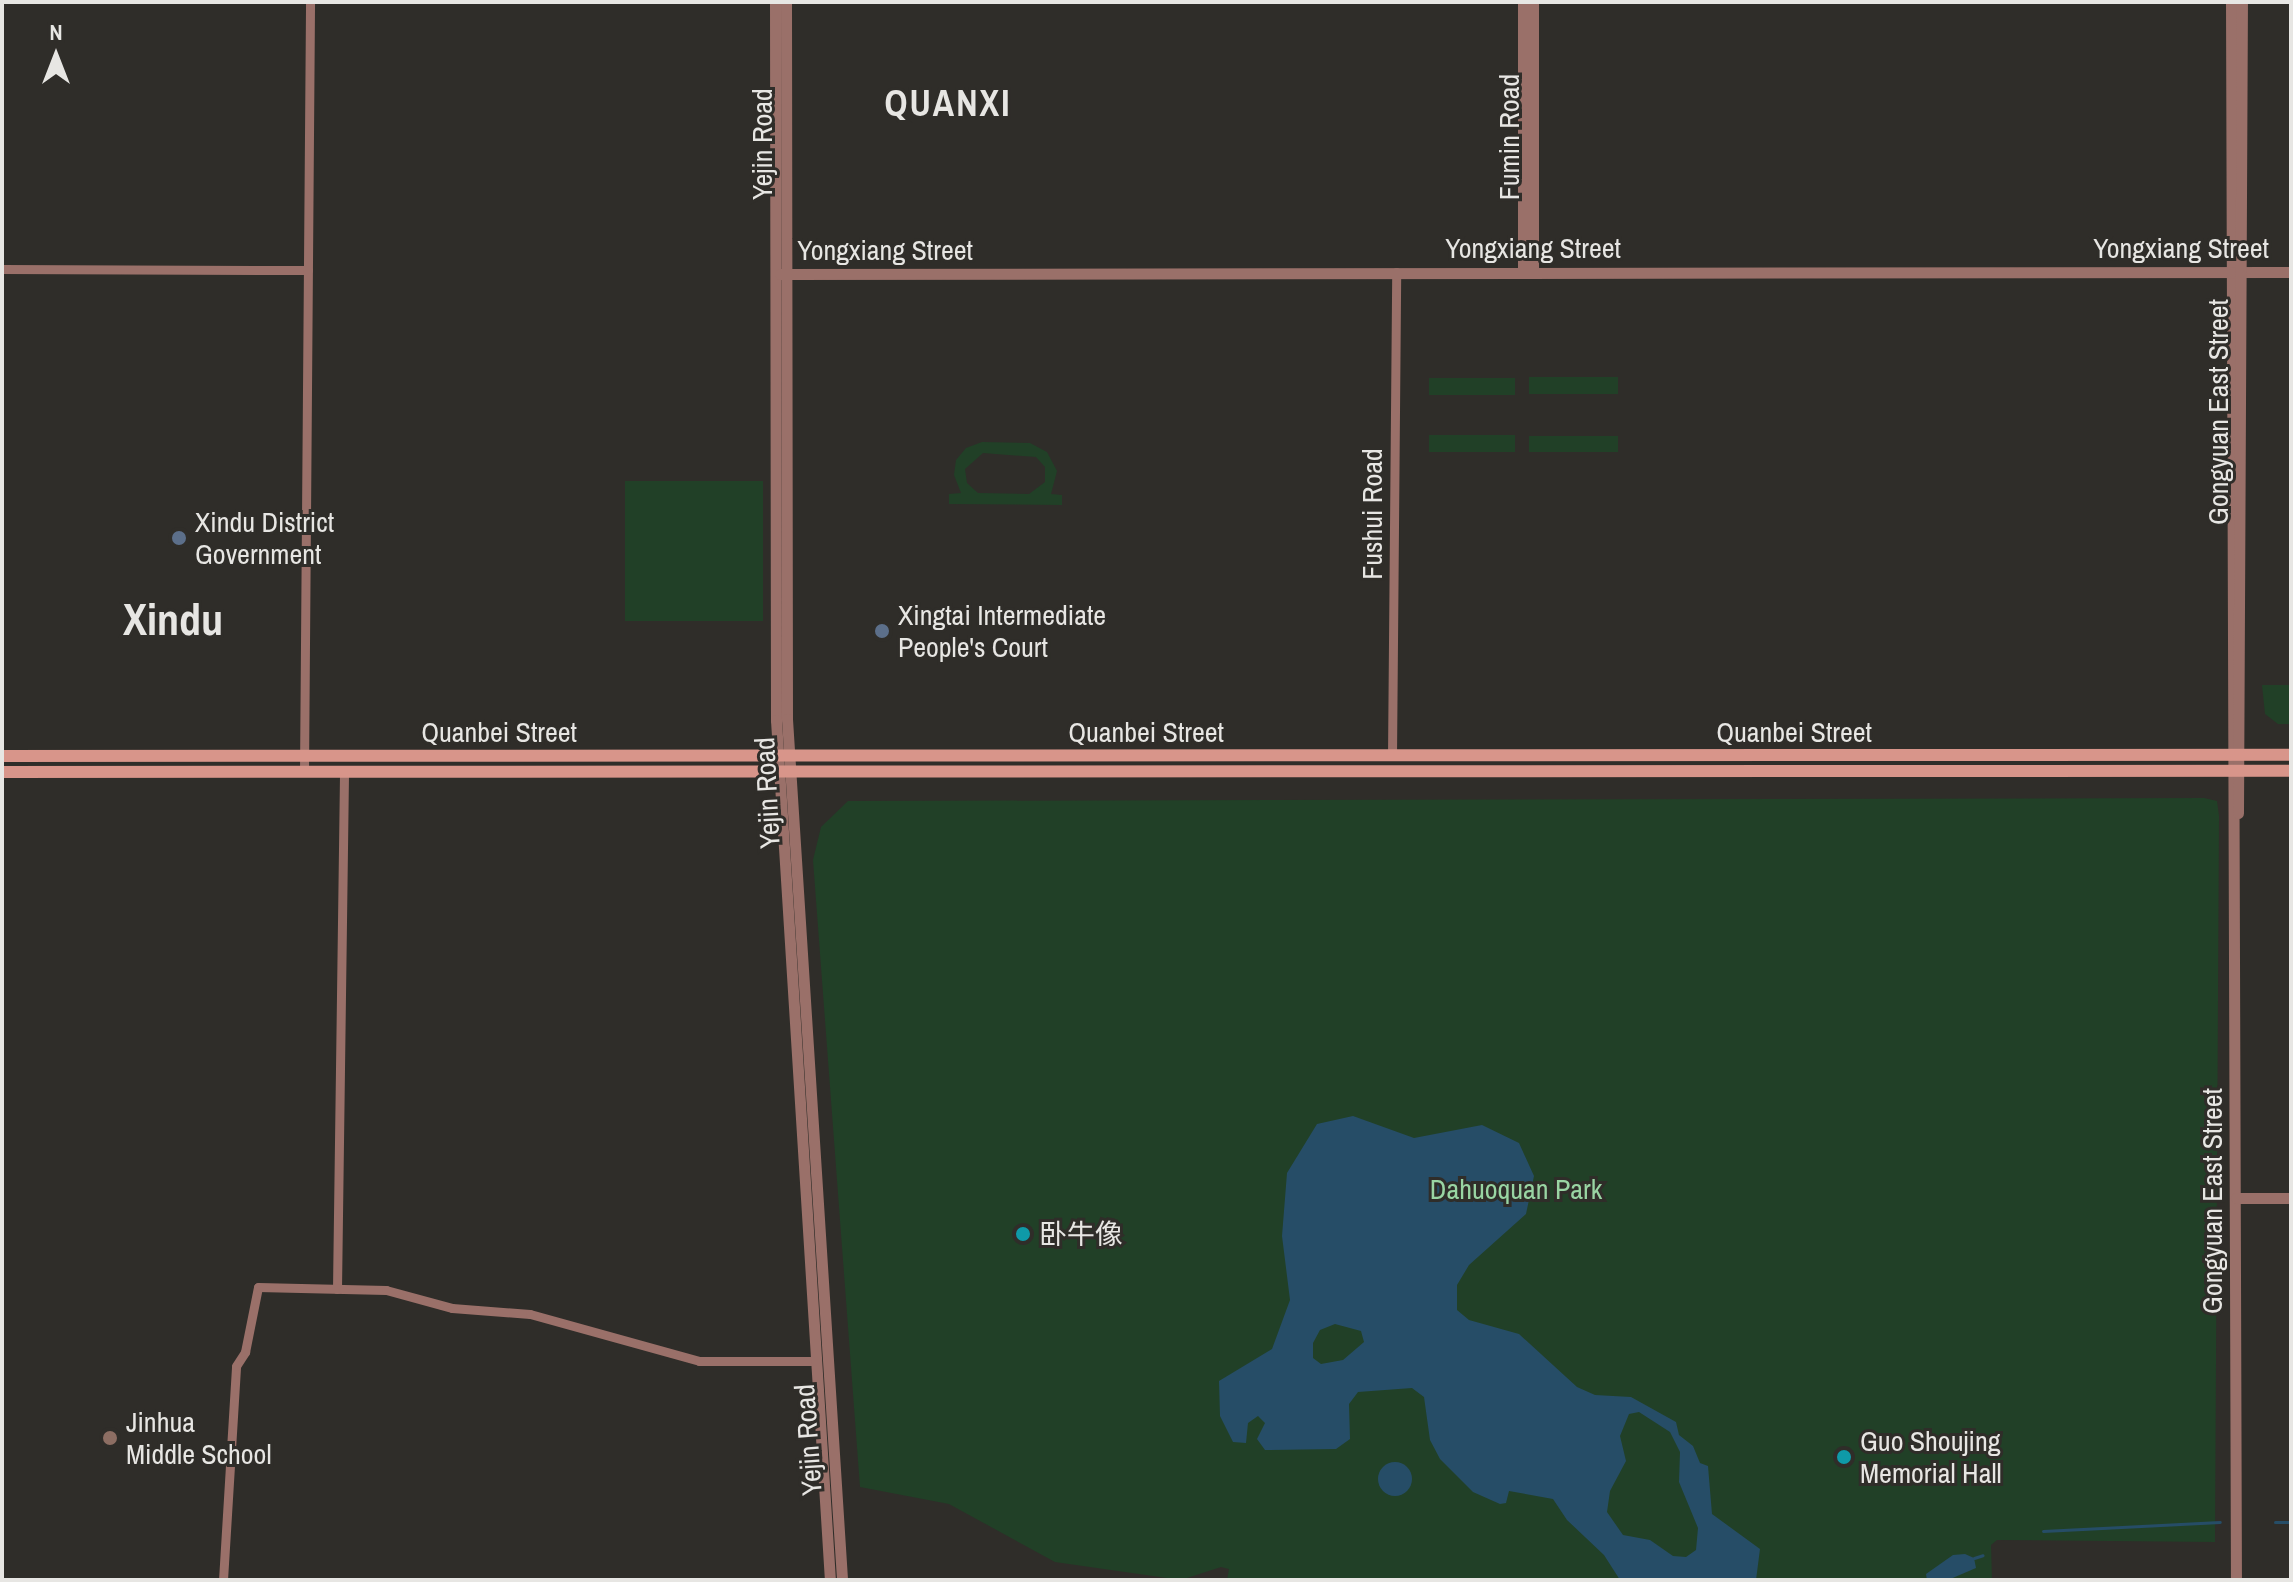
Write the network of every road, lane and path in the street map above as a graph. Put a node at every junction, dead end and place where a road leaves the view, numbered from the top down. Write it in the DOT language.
graph roads {
  1 [pos="310,2"];
  2 [pos="775,2"];
  3 [pos="786,2"];
  4 [pos="1523,2"];
  5 [pos="1533,2"];
  6 [pos="2231,2"];
  7 [pos="2242,2"];
  8 [pos="2,269"];
  9 [pos="308,270"];
  10 [pos="1396,272"];
  11 [pos="1528,272"];
  12 [pos="2237,272"];
  13 [pos="2291,272"];
  14 [pos="781,274"];
  15 [pos="2236,755"];
  16 [pos="2291,755"];
  17 [pos="2,756"];
  18 [pos="304,756"];
  19 [pos="783,756"];
  20 [pos="1392,756"];
  21 [pos="2236,771"];
  22 [pos="2291,771"];
  23 [pos="2,772"];
  24 [pos="304,772"];
  25 [pos="344,772"];
  26 [pos="784,772"];
  27 [pos="2236,1198"];
  28 [pos="2291,1198"];
  29 [pos="337,1289"];
  30 [pos="816,1361"];
  31 [pos="223,1580"];
  32 [pos="830,1580"];
  33 [pos="842,1580"];
  34 [pos="2236,1580"];
  1 -- 9 [label="street"];
  2 -- 14 [label="street, Yejin Road"];
  3 -- 14 [label="street, Yejin Road"];
  4 -- 11 [label="street, Fumin Road"];
  5 -- 11 [label="street, Fumin Road"];
  6 -- 12 [label="street, Gongyuan East Street"];
  7 -- 12 [label="street, Gongyuan East Street"];
  8 -- 9 [label="street"];
  9 -- 18 [label="street"];
  10 -- 11 [label="street, Yongxiang Street"];
  10 -- 14 [label="street, Yongxiang Street"];
  10 -- 20 [label="street, Fushui Road"];
  11 -- 12 [label="street, Yongxiang Street"];
  12 -- 13 [label="street, Yongxiang Street"];
  12 -- 15 [label="street, Gongyuan East Street"];
  14 -- 19 [label="street, Yejin Road"];
  15 -- 16 [label="main road, Quanbei Street"];
  15 -- 20 [label="main road, Quanbei Street"];
  15 -- 21 [label="street, Gongyuan East Street"];
  17 -- 18 [label="main road, Quanbei Street"];
  18 -- 19 [label="main road, Quanbei Street"];
  18 -- 24 [label="street"];
  19 -- 20 [label="main road, Quanbei Street"];
  19 -- 26 [label="street, Yejin Road"];
  21 -- 22 [label="main road, Quanbei Street"];
  21 -- 26 [label="main road, Quanbei Street"];
  21 -- 27 [label="street, Gongyuan East Street"];
  23 -- 24 [label="main road, Quanbei Street"];
  24 -- 25 [label="main road, Quanbei Street"];
  25 -- 26 [label="main road, Quanbei Street"];
  25 -- 29 [label="street"];
  26 -- 30 [label="street, Yejin Road"];
  26 -- 33 [label="street, Yejin Road"];
  27 -- 28 [label="street"];
  27 -- 34 [label="street, Gongyuan East Street"];
  29 -- 30 [label="street"];
  29 -- 31 [label="street"];
  30 -- 32 [label="street, Yejin Road"];
}
